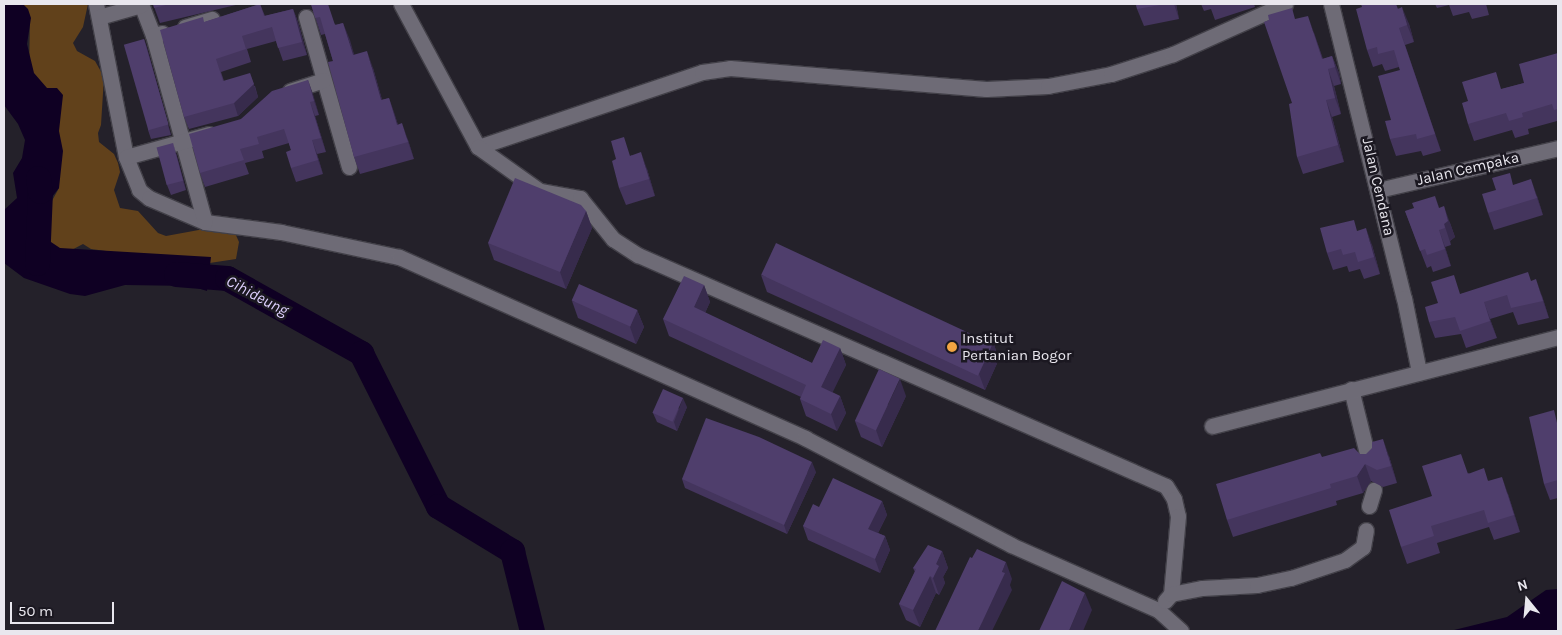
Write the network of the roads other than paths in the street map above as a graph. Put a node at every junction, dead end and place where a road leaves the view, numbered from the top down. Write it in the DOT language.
graph roads {
  1 [pos="402,4"];
  2 [pos="1285,4"];
  3 [pos="1331,4"];
  4 [pos="141,5"];
  5 [pos="98,10"];
  6 [pos="306,17"];
  7 [pos="212,19"];
  8 [pos="153,35"];
  9 [pos="323,80"];
  10 [pos="273,96"];
  11 [pos="228,129"];
  12 [pos="182,141"];
  13 [pos="478,147"];
  14 [pos="1558,148"];
  15 [pos="126,156"];
  16 [pos="350,167"];
  17 [pos="1378,190"];
  18 [pos="206,222"];
  19 [pos="1558,337"];
  20 [pos="1419,372"];
  21 [pos="1351,389"];
  22 [pos="1212,426"];
  23 [pos="1369,462"];
  24 [pos="1374,490"];
  25 [pos="1369,506"];
  26 [pos="1366,530"];
  27 [pos="1171,594"];
  28 [pos="1158,610"];
  29 [pos="1181,631"];
  1 -- 13 [label="lane"];
  2 -- 13 [label="lane"];
  3 -- 17 [label="lane, Jalan Cendana"];
  4 -- 5 [label="lane"];
  4 -- 8 [label="lane"];
  5 -- 15 [label="lane"];
  6 -- 9 [label="lane"];
  7 -- 8 [label="lane"];
  8 -- 12 [label="lane"];
  9 -- 10 [label="lane"];
  9 -- 16 [label="lane"];
  11 -- 12 [label="lane"];
  12 -- 15 [label="lane"];
  12 -- 18 [label="lane"];
  13 -- 27 [label="lane"];
  14 -- 17 [label="lane, Jalan Cempaka"];
  15 -- 18 [label="lane"];
  17 -- 20 [label="lane, Jalan Cendana"];
  18 -- 28 [label="lane"];
  19 -- 20 [label="lane"];
  20 -- 21 [label="lane"];
  21 -- 22 [label="lane"];
  21 -- 23 [label="lane"];
  24 -- 25 [label="lane"];
  26 -- 27 [label="lane"];
  27 -- 28 [label="lane"];
  28 -- 29 [label="lane"];
}
